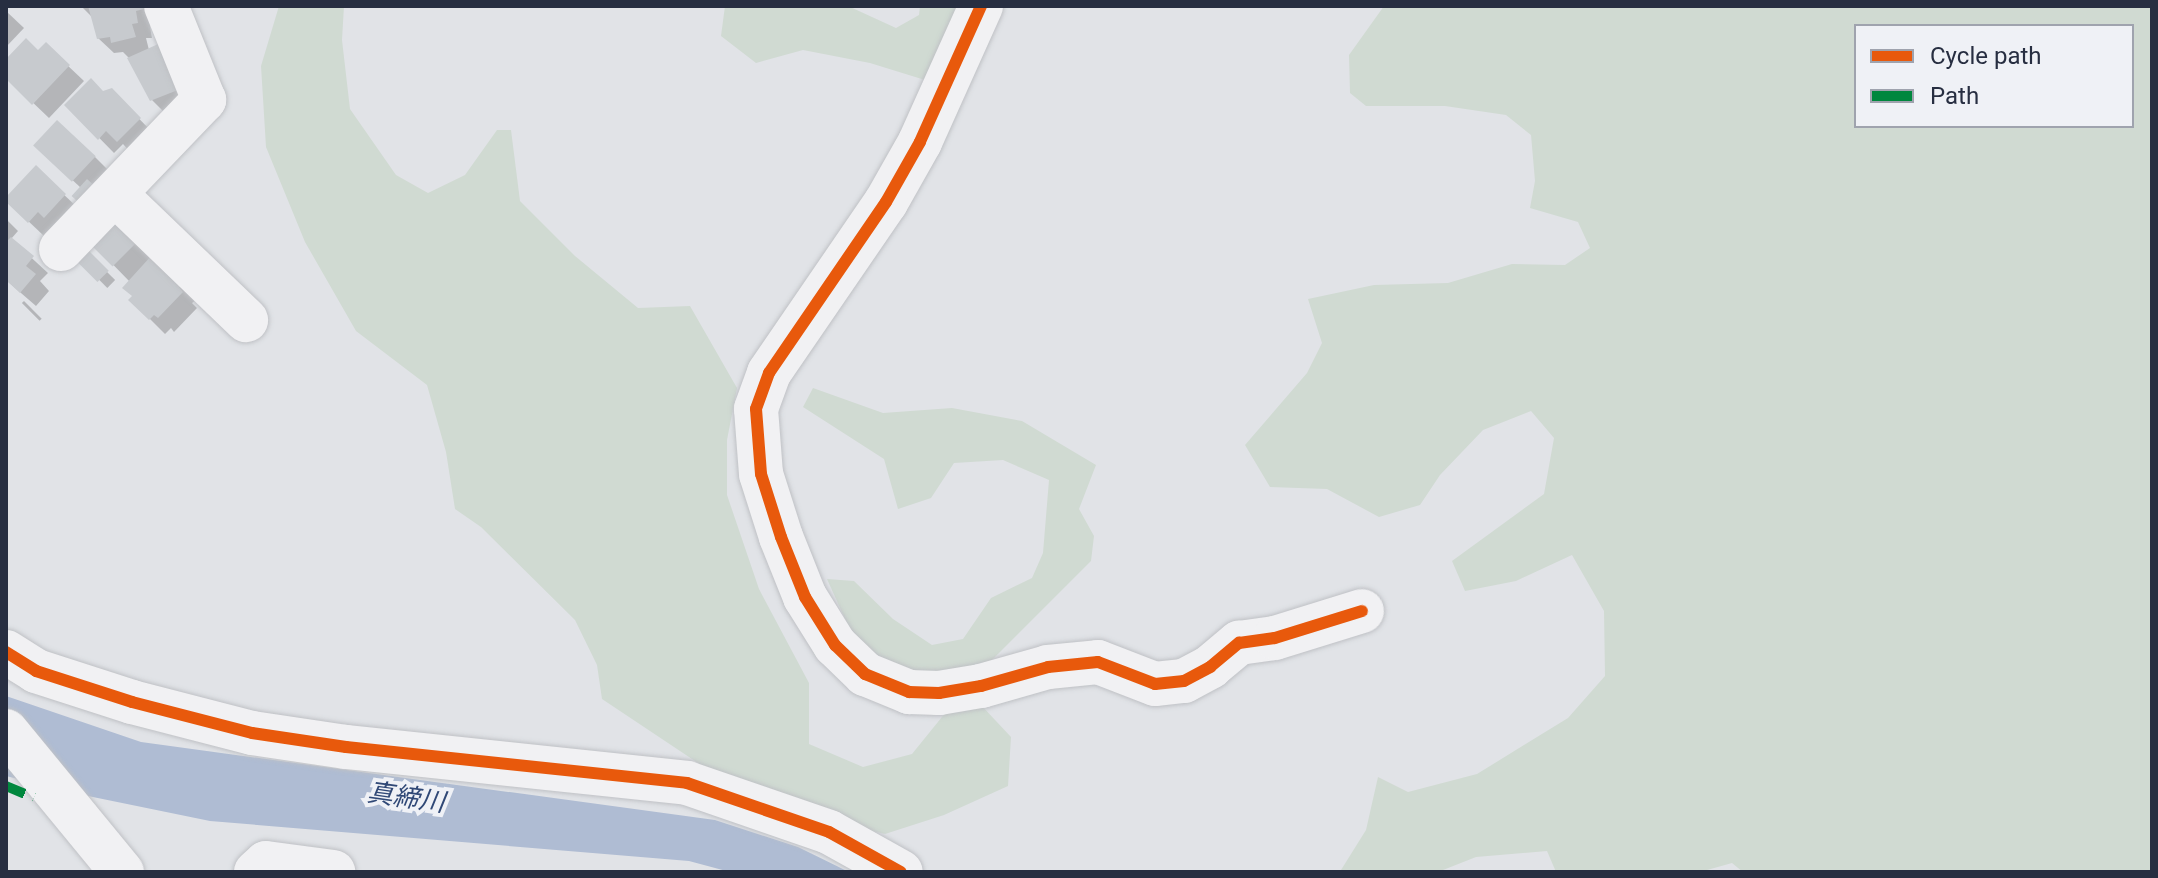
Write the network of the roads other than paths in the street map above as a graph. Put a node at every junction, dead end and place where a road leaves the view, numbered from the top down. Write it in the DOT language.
graph roads {
  1 [pos="166,6"];
  2 [pos="981,6"];
  3 [pos="115,194"];
  4 [pos="61,249"];
  5 [pos="246,320"];
  6 [pos="1362,611"];
  7 [pos="6,652"];
  8 [pos="6,731"];
  9 [pos="122,872"];
  10 [pos="256,872"];
  11 [pos="333,872"];
  12 [pos="901,872"];
  1 -- 3 [label="street"];
  2 -- 6 [label="street"];
  3 -- 4 [label="street"];
  3 -- 5 [label="street"];
  7 -- 12 [label="street"];
  8 -- 9 [label="street"];
  10 -- 11 [label="street"];
}
